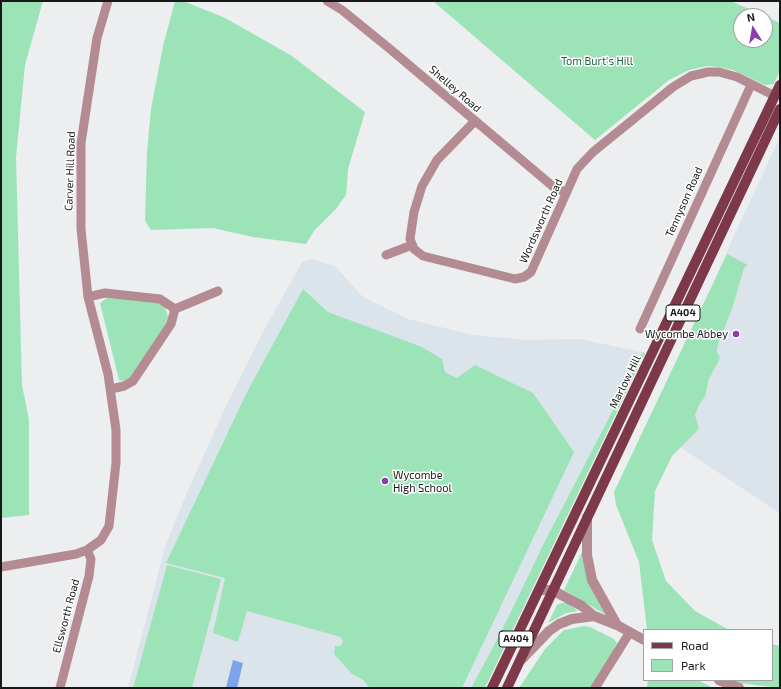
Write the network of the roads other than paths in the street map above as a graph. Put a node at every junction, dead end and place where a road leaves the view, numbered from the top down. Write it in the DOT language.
graph roads {
  1 [pos="108,1"];
  2 [pos="327,1"];
  3 [pos="751,85"];
  4 [pos="780,85"];
  5 [pos="775,96"];
  6 [pos="780,109"];
  7 [pos="474,122"];
  8 [pos="568,192"];
  9 [pos="412,245"];
  10 [pos="386,255"];
  11 [pos="218,292"];
  12 [pos="88,297"];
  13 [pos="174,310"];
  14 [pos="640,329"];
  15 [pos="111,389"];
  16 [pos="587,517"];
  17 [pos="87,550"];
  18 [pos="1,567"];
  19 [pos="540,590"];
  20 [pos="552,590"];
  21 [pos="594,616"];
  22 [pos="617,625"];
  23 [pos="630,632"];
  24 [pos="643,639"];
  25 [pos="520,661"];
  26 [pos="722,681"];
  27 [pos="60,688"];
  28 [pos="492,688"];
  29 [pos="507,688"];
  30 [pos="595,688"];
  31 [pos="739,688"];
  1 -- 12 [label="street, Carver Hill Road"];
  2 -- 7 [label="street, Shelley Road"];
  3 -- 5 [label="street, Wordsworth Road"];
  3 -- 8 [label="street, Wordsworth Road"];
  3 -- 14 [label="street, Tennyson Road"];
  4 -- 5 [label="main road, Marlow Hill / A404"];
  5 -- 19 [label="main road, Marlow Hill / A404"];
  6 -- 16 [label="main road, Marlow Hill / A404"];
  7 -- 8 [label="street, Shelley Road"];
  7 -- 9 [label="street"];
  8 -- 9 [label="street, Wordsworth Road"];
  9 -- 10 [label="street"];
  11 -- 13 [label="street"];
  12 -- 13 [label="street"];
  12 -- 15 [label="street, Carver Hill Road"];
  13 -- 15 [label="street"];
  15 -- 17 [label="street, Carver Hill Road"];
  16 -- 20 [label="main road, Marlow Hill / A404"];
  16 -- 22 [label="street"];
  17 -- 18 [label="street, Carver Hill Road"];
  17 -- 27 [label="street, Ellsworth Road"];
  19 -- 20 [label="street"];
  19 -- 28 [label="main road, Marlow Hill / A404"];
  20 -- 21 [label="street"];
  20 -- 25 [label="main road, Marlow Hill / A404"];
  21 -- 22 [label="street"];
  21 -- 25 [label="street"];
  22 -- 23 [label="street"];
  23 -- 24 [label="street"];
  23 -- 30 [label="street"];
  25 -- 29 [label="main road, Marlow Hill / A404"];
  26 -- 31 [label="street"];
}
